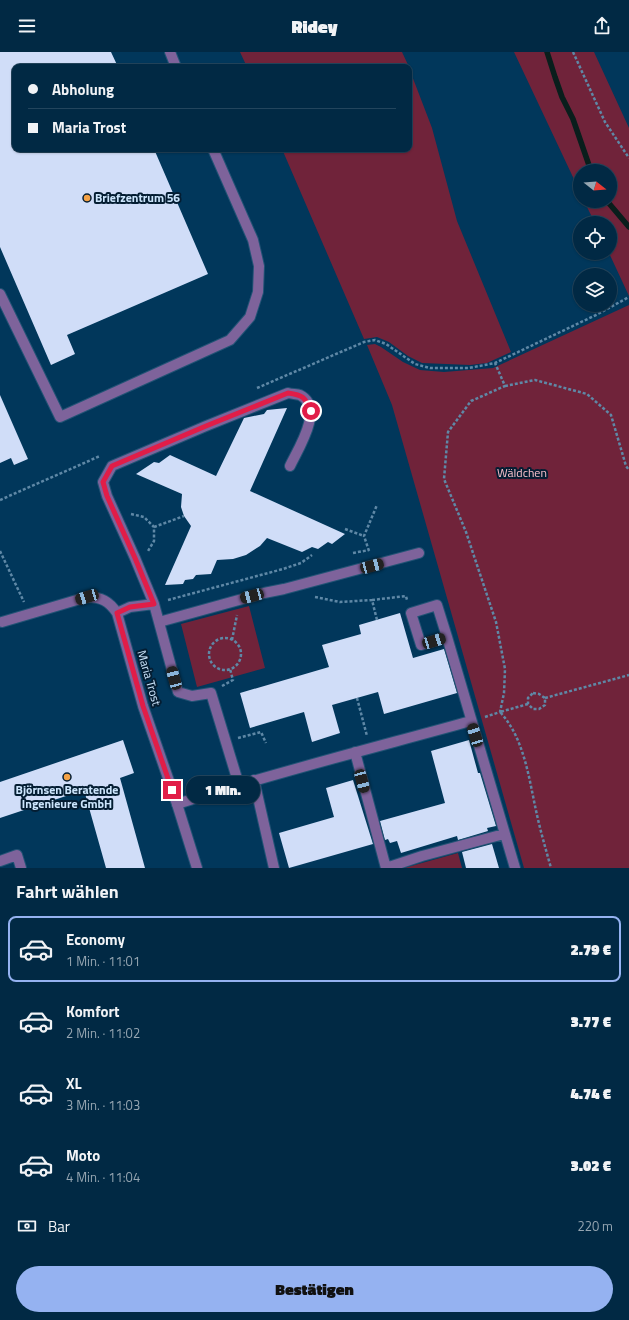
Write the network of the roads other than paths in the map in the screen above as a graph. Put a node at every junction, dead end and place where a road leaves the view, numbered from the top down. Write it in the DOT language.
graph roads {
  1 [pos="170,52"];
  2 [pos="175,64"];
  3 [pos="214,152"];
  4 [pos="0,294"];
  5 [pos="290,466"];
  6 [pos="419,553"];
  7 [pos="154,604"];
  8 [pos="117,613"];
  9 [pos="2,622"];
  10 [pos="159,622"];
  11 [pos="447,637"];
  12 [pos="471,721"];
  13 [pos="355,752"];
  14 [pos="254,780"];
  15 [pos="239,785"];
  16 [pos="177,804"];
  17 [pos="504,834"];
  18 [pos="0,861"];
  19 [pos="21,868"];
  20 [pos="197,868"];
  21 [pos="274,868"];
  22 [pos="386,868"];
  23 [pos="515,868"];
  1 -- 2 [label="street"];
  3 -- 4 [label="street"];
  5 -- 7 [label="street"];
  6 -- 10 [label="street"];
  7 -- 8 [label="street"];
  7 -- 10 [label="street"];
  8 -- 9 [label="street, Maria Trost"];
  8 -- 16 [label="street, Maria Trost"];
  10 -- 15 [label="street"];
  11 -- 12 [label="street"];
  12 -- 13 [label="street"];
  12 -- 17 [label="street"];
  13 -- 14 [label="street"];
  13 -- 22 [label="street"];
  14 -- 15 [label="street"];
  14 -- 21 [label="street"];
  15 -- 16 [label="street"];
  16 -- 20 [label="street, Maria Trost"];
  17 -- 22 [label="street"];
  17 -- 23 [label="street"];
  18 -- 19 [label="street"];
}
